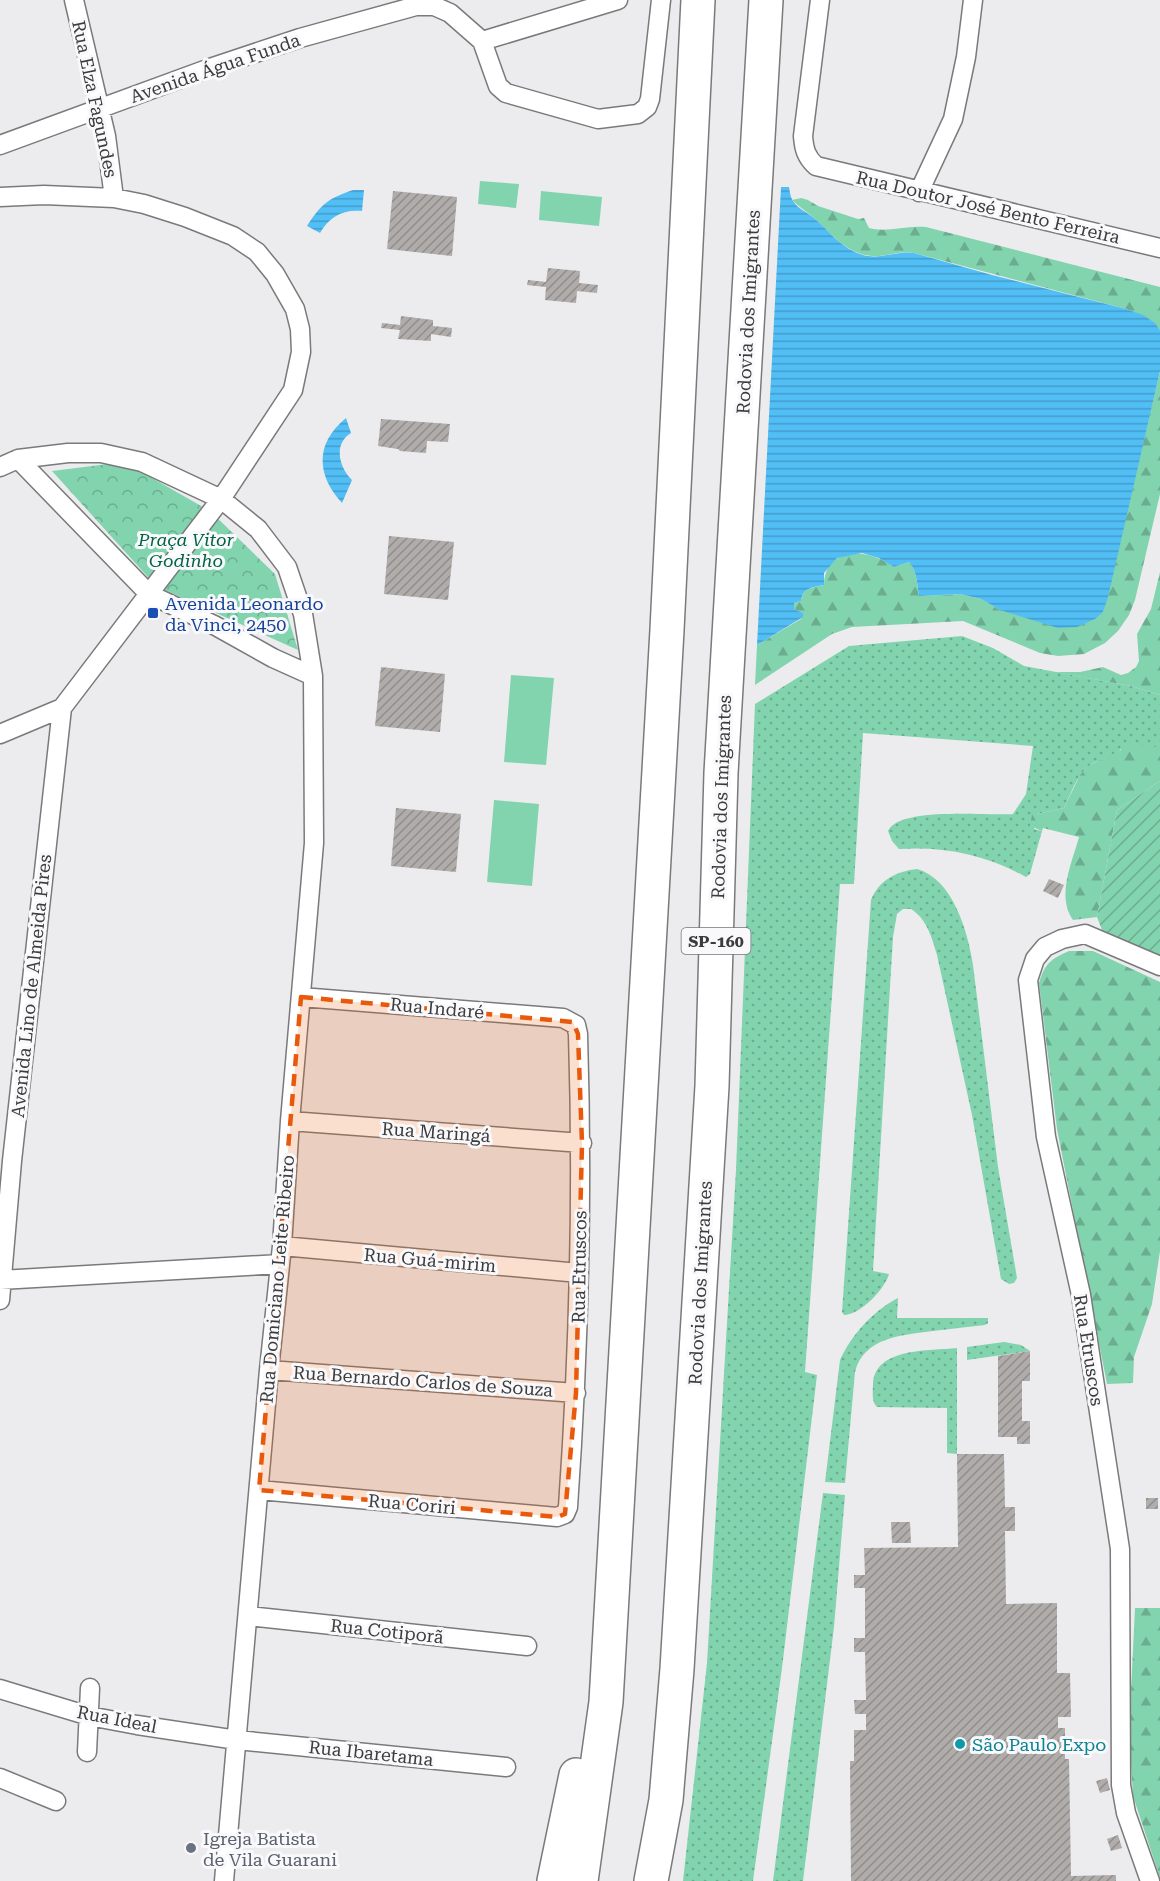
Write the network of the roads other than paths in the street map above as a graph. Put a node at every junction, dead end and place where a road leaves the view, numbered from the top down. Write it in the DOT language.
graph roads {
  1 [pos="74,0"];
  2 [pos="618,0"];
  3 [pos="661,0"];
  4 [pos="698,0"];
  5 [pos="766,0"];
  6 [pos="820,0"];
  7 [pos="973,0"];
  8 [pos="482,41"];
  9 [pos="100,109"];
  10 [pos="0,145"];
  11 [pos="920,192"];
  12 [pos="0,197"];
  13 [pos="114,198"];
  14 [pos="1160,248"];
  15 [pos="18,459"];
  16 [pos="0,467"];
  17 [pos="221,499"];
  18 [pos="149,594"];
  19 [pos="313,676"];
  20 [pos="62,708"];
  21 [pos="0,734"];
  22 [pos="1160,966"];
  23 [pos="301,997"];
  24 [pos="573,1022"];
  25 [pos="290,1121"];
  26 [pos="582,1143"];
  27 [pos="281,1255"];
  28 [pos="579,1273"];
  29 [pos="1,1280"];
  30 [pos="0,1300"];
  31 [pos="269,1370"];
  32 [pos="576,1393"];
  33 [pos="259,1490"];
  34 [pos="565,1514"];
  35 [pos="611,1609"];
  36 [pos="248,1616"];
  37 [pos="527,1646"];
  38 [pos="90,1688"];
  39 [pos="0,1689"];
  40 [pos="89,1716"];
  41 [pos="237,1740"];
  42 [pos="87,1752"];
  43 [pos="506,1767"];
  44 [pos="0,1778"];
  45 [pos="666,1800"];
  46 [pos="56,1801"];
  47 [pos="224,1881"];
  48 [pos="554,1881"];
  49 [pos="581,1881"];
  50 [pos="651,1881"];
  51 [pos="661,1881"];
  52 [pos="1149,1881"];
  1 -- 9 [label="street, Rua Elza Fagundes"];
  2 -- 8 [label="street"];
  3 -- 8 [label="street"];
  4 -- 35 [label="highway"];
  5 -- 45 [label="highway, Rodovia dos Imigrantes / SP-160"];
  6 -- 11 [label="street, Rua Doutor José Bento Ferreira"];
  7 -- 11 [label="street"];
  8 -- 9 [label="street, Avenida Água Funda"];
  9 -- 10 [label="street, Avenida Água Funda"];
  9 -- 13 [label="street, Rua Elza Fagundes"];
  11 -- 14 [label="street, Rua Doutor José Bento Ferreira"];
  12 -- 13 [label="street"];
  13 -- 17 [label="street"];
  15 -- 16 [label="street"];
  15 -- 17 [label="street"];
  15 -- 18 [label="street"];
  17 -- 18 [label="street"];
  17 -- 19 [label="street"];
  18 -- 19 [label="street"];
  18 -- 20 [label="street"];
  19 -- 23 [label="street, Rua Domiciano Leite Ribeiro"];
  20 -- 21 [label="street"];
  20 -- 29 [label="street, Avenida Lino de Almeida Pires"];
  22 -- 52 [label="street, Rua Etruscos"];
  23 -- 24 [label="street, Rua Indaré"];
  23 -- 25 [label="street, Rua Domiciano Leite Ribeiro"];
  24 -- 26 [label="street, Rua Etruscos"];
  25 -- 26 [label="street, Rua Maringá"];
  25 -- 27 [label="street, Rua Domiciano Leite Ribeiro"];
  26 -- 28 [label="street, Rua Etruscos"];
  27 -- 28 [label="street, Rua Guá-mirim"];
  27 -- 29 [label="street, Rua Guá-mirim"];
  27 -- 31 [label="street, Rua Domiciano Leite Ribeiro"];
  28 -- 32 [label="street, Rua Etruscos"];
  29 -- 30 [label="street, Avenida Lino de Almeida Pires"];
  31 -- 32 [label="street, Rua Bernardo Carlos de Souza"];
  31 -- 33 [label="street, Rua Domiciano Leite Ribeiro"];
  32 -- 34 [label="street, Rua Etruscos"];
  33 -- 34 [label="street, Rua Coriri"];
  33 -- 36 [label="street, Rua Domiciano Leite Ribeiro"];
  35 -- 48 [label="highway"];
  35 -- 49 [label="highway"];
  36 -- 37 [label="street, Rua Cotiporã"];
  36 -- 41 [label="street, Rua Domiciano Leite Ribeiro"];
  38 -- 40 [label="street"];
  39 -- 40 [label="street, Rua Ideal"];
  40 -- 41 [label="street, Rua Ideal"];
  40 -- 42 [label="street"];
  41 -- 43 [label="street, Rua Ibaretama"];
  41 -- 47 [label="street, Rua Domiciano Leite Ribeiro"];
  44 -- 46 [label="street"];
  45 -- 50 [label="highway, Rodovia dos Imigrantes / SP-160"];
  45 -- 51 [label="highway"];
}
